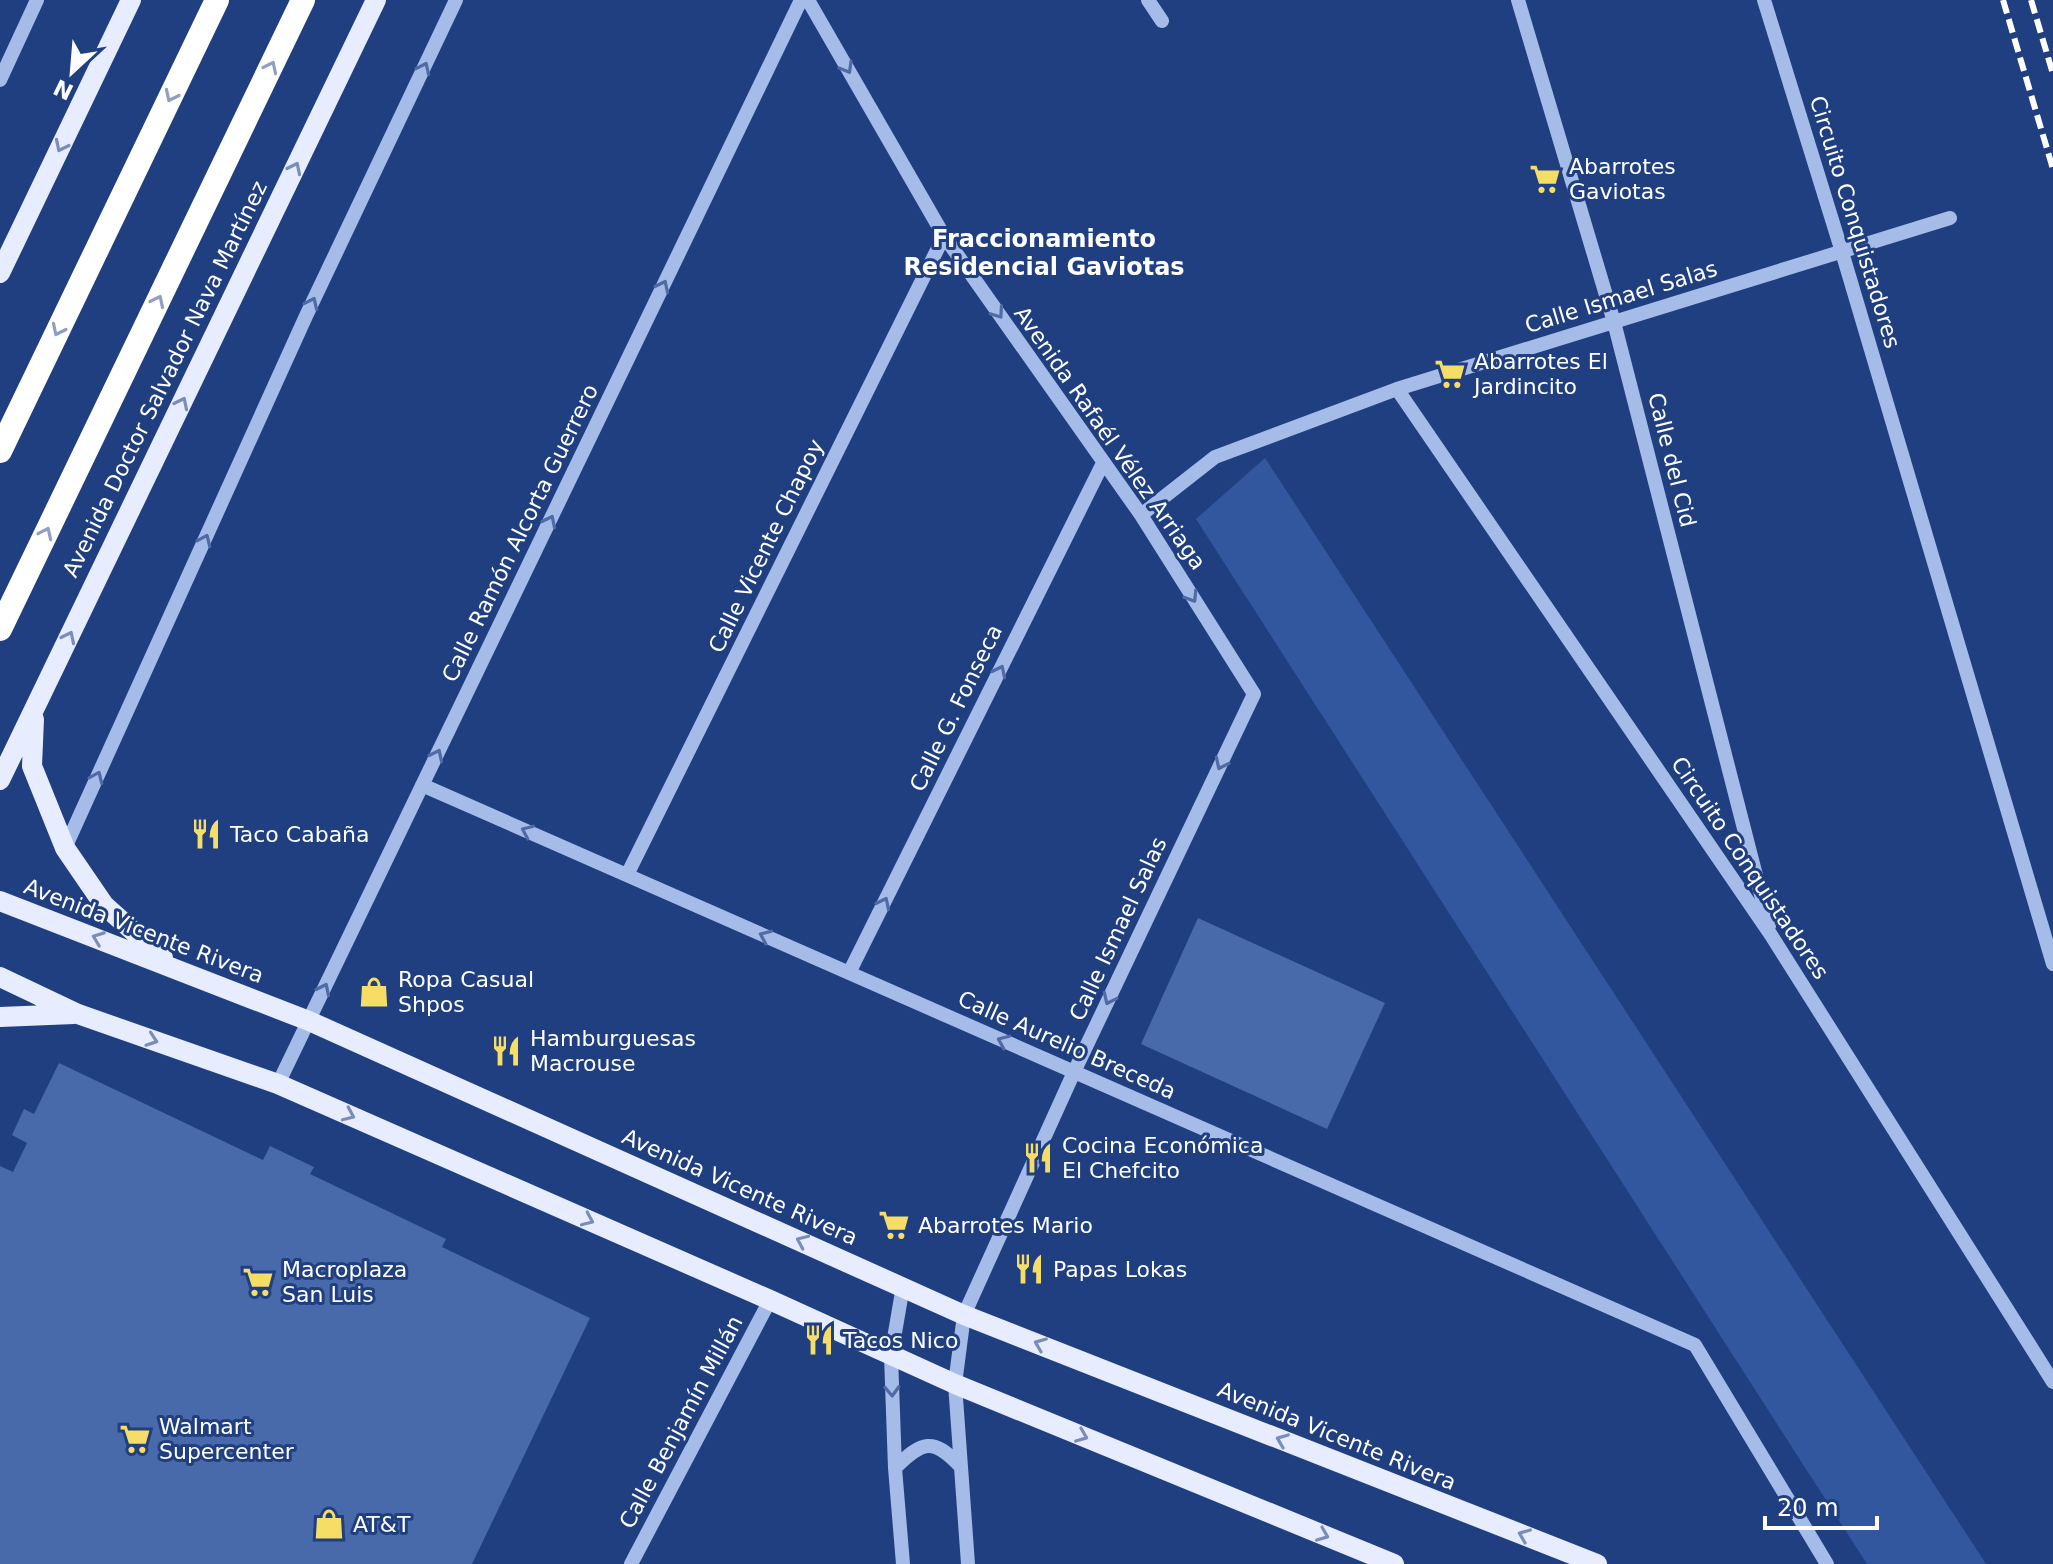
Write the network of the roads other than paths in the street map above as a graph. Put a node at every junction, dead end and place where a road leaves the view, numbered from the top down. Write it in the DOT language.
graph roads {
  1 [pos="37,0"];
  2 [pos="131,0"];
  3 [pos="217,0"];
  4 [pos="303,0"];
  5 [pos="376,0"];
  6 [pos="456,0"];
  7 [pos="801,0"];
  8 [pos="808,0"];
  9 [pos="1148,0"];
  10 [pos="1518,0"];
  11 [pos="1764,0"];
  12 [pos="1162,21"];
  13 [pos="0,80"];
  14 [pos="1950,218"];
  15 [pos="944,236"];
  16 [pos="1842,252"];
  17 [pos="0,273"];
  18 [pos="1614,322"];
  19 [pos="1397,389"];
  20 [pos="3,445"];
  21 [pos="1103,463"];
  22 [pos="1141,515"];
  23 [pos="0,629"];
  24 [pos="1254,694"];
  25 [pos="35,707"];
  26 [pos="0,780"];
  27 [pos="422,785"];
  28 [pos="65,848"];
  29 [pos="627,875"];
  30 [pos="0,901"];
  31 [pos="1771,935"];
  32 [pos="2053,964"];
  33 [pos="171,966"];
  34 [pos="849,973"];
  35 [pos="0,977"];
  36 [pos="78,1014"];
  37 [pos="0,1017"];
  38 [pos="309,1021"];
  39 [pos="1074,1072"];
  40 [pos="278,1084"];
  41 [pos="903,1286"];
  42 [pos="770,1300"];
  43 [pos="964,1315"];
  44 [pos="891,1356"];
  45 [pos="2053,1382"];
  46 [pos="955,1384"];
  47 [pos="960,1466"];
  48 [pos="895,1468"];
  49 [pos="1382,1562"];
  50 [pos="631,1564"];
  51 [pos="903,1564"];
  52 [pos="968,1564"];
  53 [pos="1597,1564"];
  54 [pos="1827,1564"];
  1 -- 13 [label="street"];
  2 -- 17 [label="main road, one-way"];
  3 -- 20 [label="highway, one-way"];
  23 -- 4 [label="highway, Avenida Doctor Salvador Nava Martínez, one-way"];
  25 -- 5 [label="main road, Avenida Doctor Salvador Nava Martínez, one-way"];
  28 -- 6 [label="street, one-way"];
  27 -- 7 [label="street, Calle Ramón Alcorta Guerrero, one-way"];
  8 -- 15 [label="street, Avenida Rafaél Vélez Arriaga, one-way"];
  9 -- 12 [label="street"];
  10 -- 18 [label="street, Calle del Cid"];
  11 -- 16 [label="street, Circuito Conquistadores"];
  14 -- 16 [label="street, Calle Ismael Salas"];
  15 -- 21 [label="street, Avenida Rafaél Vélez Arriaga, one-way"];
  15 -- 29 [label="street, Calle Vicente Chapoy"];
  16 -- 18 [label="street, Calle Ismael Salas"];
  16 -- 32 [label="street, Circuito Conquistadores"];
  18 -- 19 [label="street, Calle Ismael Salas"];
  18 -- 31 [label="street, Calle del Cid"];
  19 -- 22 [label="street, Calle Ismael Salas"];
  19 -- 31 [label="street, Circuito Conquistadores"];
  21 -- 22 [label="street, Avenida Rafaél Vélez Arriaga"];
  34 -- 21 [label="street, Calle G. Fonseca, one-way"];
  22 -- 24 [label="street, Avenida Rafaél Vélez Arriaga, one-way"];
  24 -- 39 [label="street, Calle Ismael Salas, one-way"];
  25 -- 26 [label="main road, Avenida Doctor Salvador Nava Martínez"];
  25 -- 28 [label="main road"];
  29 -- 27 [label="street, Calle Aurelio Breceda, one-way"];
  38 -- 27 [label="street, Calle Ramón Alcorta Guerrero, one-way"];
  28 -- 33 [label="main road"];
  34 -- 29 [label="street, Calle Aurelio Breceda, one-way"];
  33 -- 30 [label="main road, Avenida Vicente Rivera, one-way"];
  31 -- 45 [label="street, Circuito Conquistadores"];
  33 -- 38 [label="main road, Avenida Vicente Rivera"];
  39 -- 34 [label="street, Calle Aurelio Breceda, one-way"];
  35 -- 36 [label="main road"];
  36 -- 37 [label="main road"];
  36 -- 40 [label="main road, one-way"];
  38 -- 40 [label="street, Calle Ramón Alcorta Guerrero"];
  41 -- 38 [label="main road, Avenida Vicente Rivera, one-way"];
  39 -- 43 [label="street, Calle Ismael Salas"];
  39 -- 54 [label="street, Calle Aurelio Breceda"];
  40 -- 42 [label="main road, one-way"];
  41 -- 43 [label="main road, Avenida Vicente Rivera"];
  41 -- 44 [label="street"];
  42 -- 44 [label="main road"];
  42 -- 50 [label="street, Calle Benjamín Millán"];
  43 -- 46 [label="street, Calle Ismael Salas"];
  53 -- 43 [label="main road, Avenida Vicente Rivera, one-way"];
  44 -- 46 [label="main road"];
  44 -- 48 [label="street, one-way"];
  46 -- 47 [label="street, Calle Ismael Salas"];
  46 -- 49 [label="main road, one-way"];
  47 -- 48 [label="street"];
  47 -- 52 [label="street, Calle Ismael Salas"];
  48 -- 51 [label="street"];
}
